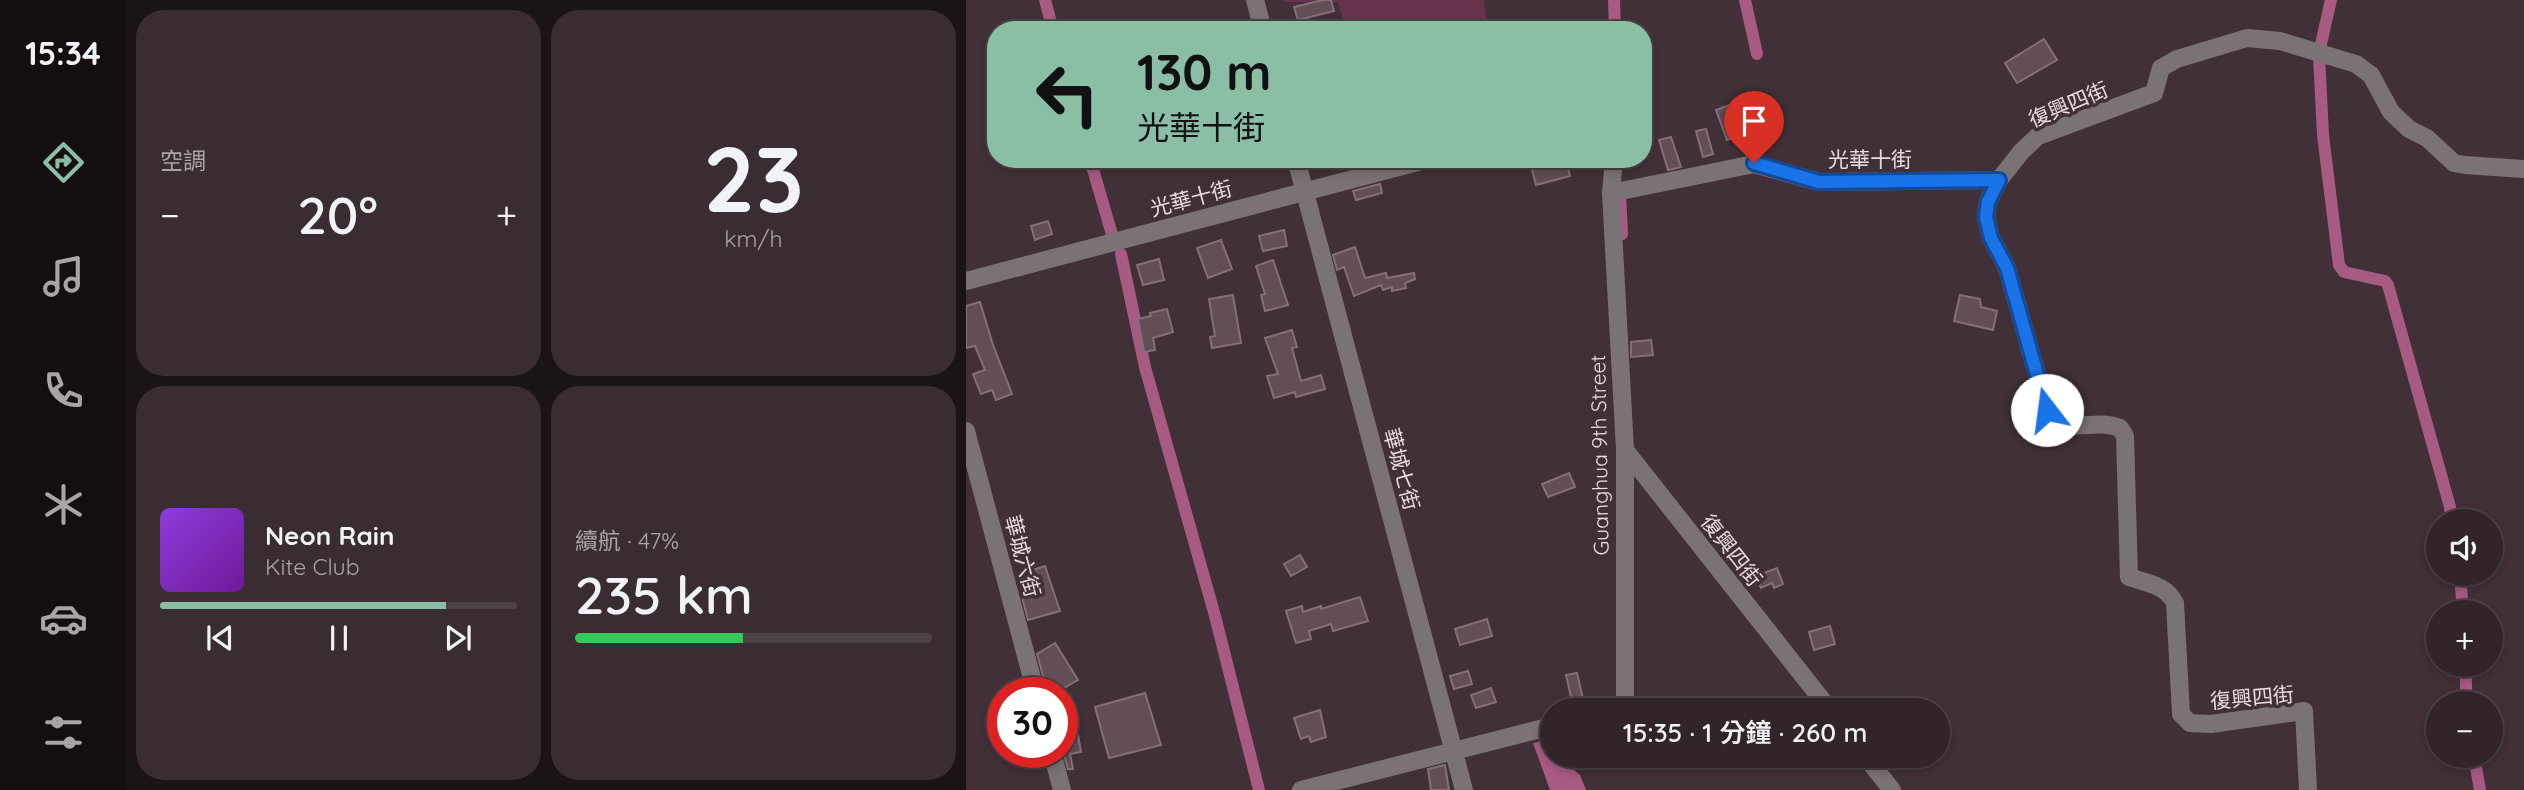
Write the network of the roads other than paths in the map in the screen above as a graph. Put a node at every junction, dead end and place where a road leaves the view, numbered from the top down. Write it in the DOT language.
graph roads {
  1 [pos="1255,0"];
  2 [pos="1261,21"];
  3 [pos="1298,168"];
  4 [pos="1394,168"];
  5 [pos="1613,168"];
  6 [pos="2524,169"];
  7 [pos="1999,180"];
  8 [pos="1304,191"];
  9 [pos="1611,192"];
  10 [pos="966,281"];
  11 [pos="966,431"];
  12 [pos="1625,450"];
  13 [pos="1032,677"];
  14 [pos="1625,698"];
  15 [pos="1821,698"];
  16 [pos="1540,729"];
  17 [pos="1453,752"];
  18 [pos="1056,768"];
  19 [pos="1875,768"];
  20 [pos="1062,790"];
  21 [pos="1301,790"];
  22 [pos="1464,790"];
  23 [pos="1892,790"];
  24 [pos="2308,790"];
  1 -- 2 [label="street"];
  3 -- 8 [label="street, 華城七街"];
  4 -- 8 [label="street, 光華十街"];
  5 -- 9 [label="street"];
  6 -- 7 [label="street, 復興四街"];
  7 -- 9 [label="street, 光華十街"];
  7 -- 24 [label="street, 復興四街"];
  8 -- 10 [label="street, 光華十街"];
  8 -- 17 [label="street, 華城七街"];
  9 -- 12 [label="street, Guanghua 9th Street"];
  11 -- 13 [label="street, 華城六街"];
  12 -- 14 [label="street, Guanghua 9th Street"];
  12 -- 15 [label="street, 復興四街"];
  16 -- 17 [label="street"];
  17 -- 21 [label="street"];
  17 -- 22 [label="street, 華城七街"];
  18 -- 20 [label="street"];
  19 -- 23 [label="street"];
}
